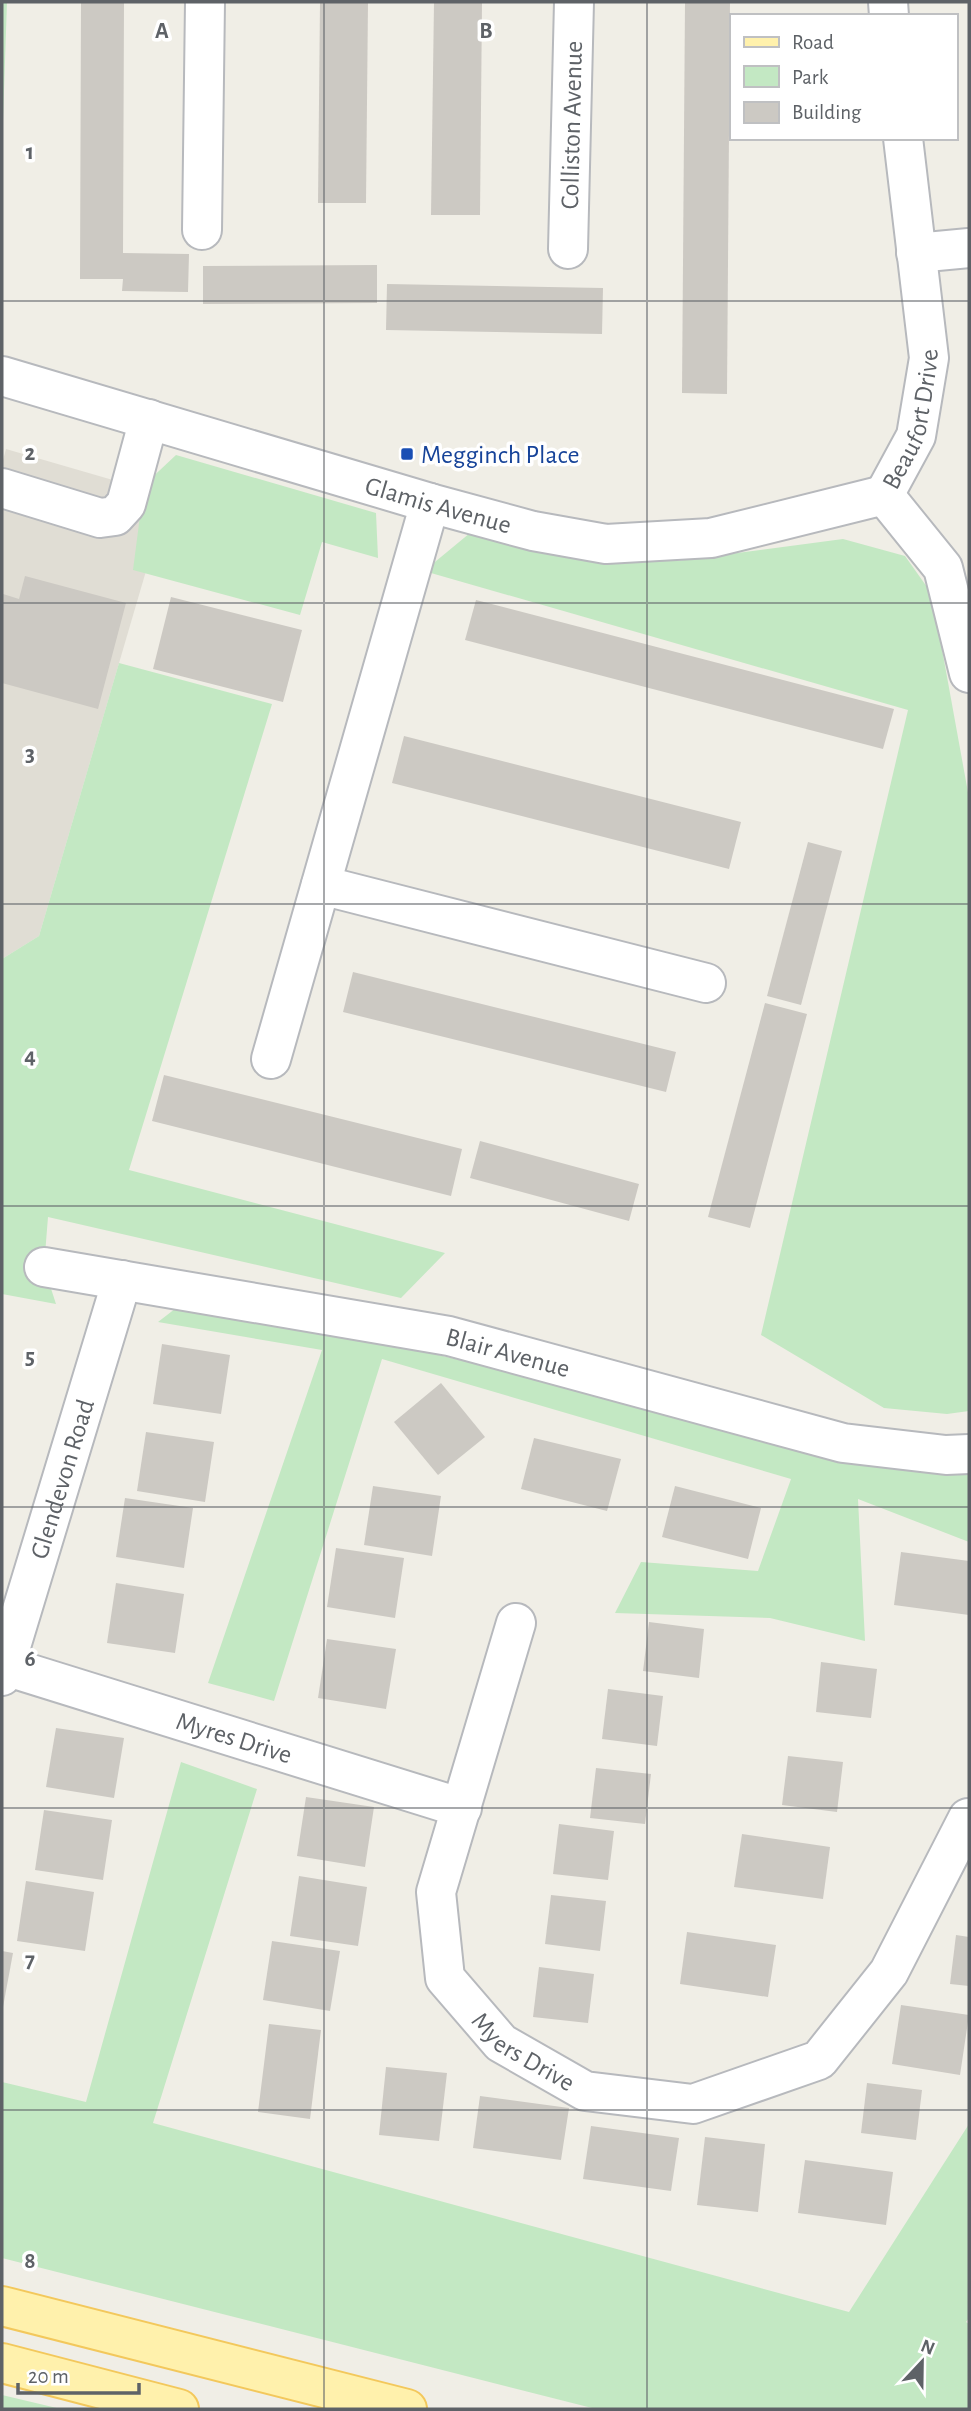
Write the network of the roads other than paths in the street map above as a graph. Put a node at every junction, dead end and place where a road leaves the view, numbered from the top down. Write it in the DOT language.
graph roads {
  1 [pos="205,2"];
  2 [pos="574,2"];
  3 [pos="903,140"];
  4 [pos="202,230"];
  5 [pos="969,247"];
  6 [pos="568,249"];
  7 [pos="916,253"];
  8 [pos="2,376"];
  9 [pos="149,419"];
  10 [pos="2,488"];
  11 [pos="884,495"];
  12 [pos="430,503"];
  13 [pos="969,673"];
  14 [pos="321,885"];
  15 [pos="706,983"];
  16 [pos="271,1059"];
  17 [pos="44,1267"];
  18 [pos="122,1280"];
  19 [pos="969,1454"];
  20 [pos="516,1623"];
  21 [pos="3,1671"];
  22 [pos="462,1808"];
  23 [pos="968,1818"];
  24 [pos="2,2305"];
  25 [pos="2,2362"];
  26 [pos="179,2409"];
  27 [pos="407,2409"];
  1 -- 4 [label="street"];
  2 -- 6 [label="street, Colliston Avenue"];
  3 -- 7 [label="street, Beaufort Drive"];
  5 -- 7 [label="street"];
  7 -- 11 [label="street, Beaufort Drive"];
  8 -- 9 [label="street, Glamis Avenue"];
  9 -- 10 [label="street"];
  9 -- 12 [label="street, Glamis Avenue"];
  11 -- 12 [label="street, Glamis Avenue"];
  11 -- 13 [label="street, Beaufort Drive"];
  12 -- 14 [label="street"];
  14 -- 15 [label="street"];
  14 -- 16 [label="street"];
  17 -- 18 [label="street, Blair Avenue"];
  18 -- 19 [label="street, Blair Avenue"];
  18 -- 21 [label="street, Glendevon Road"];
  20 -- 22 [label="street, Myers Drive"];
  21 -- 22 [label="street, Myres Drive"];
  22 -- 23 [label="street, Myers Drive"];
  24 -- 27 [label="main road"];
  25 -- 26 [label="main road"];
}
